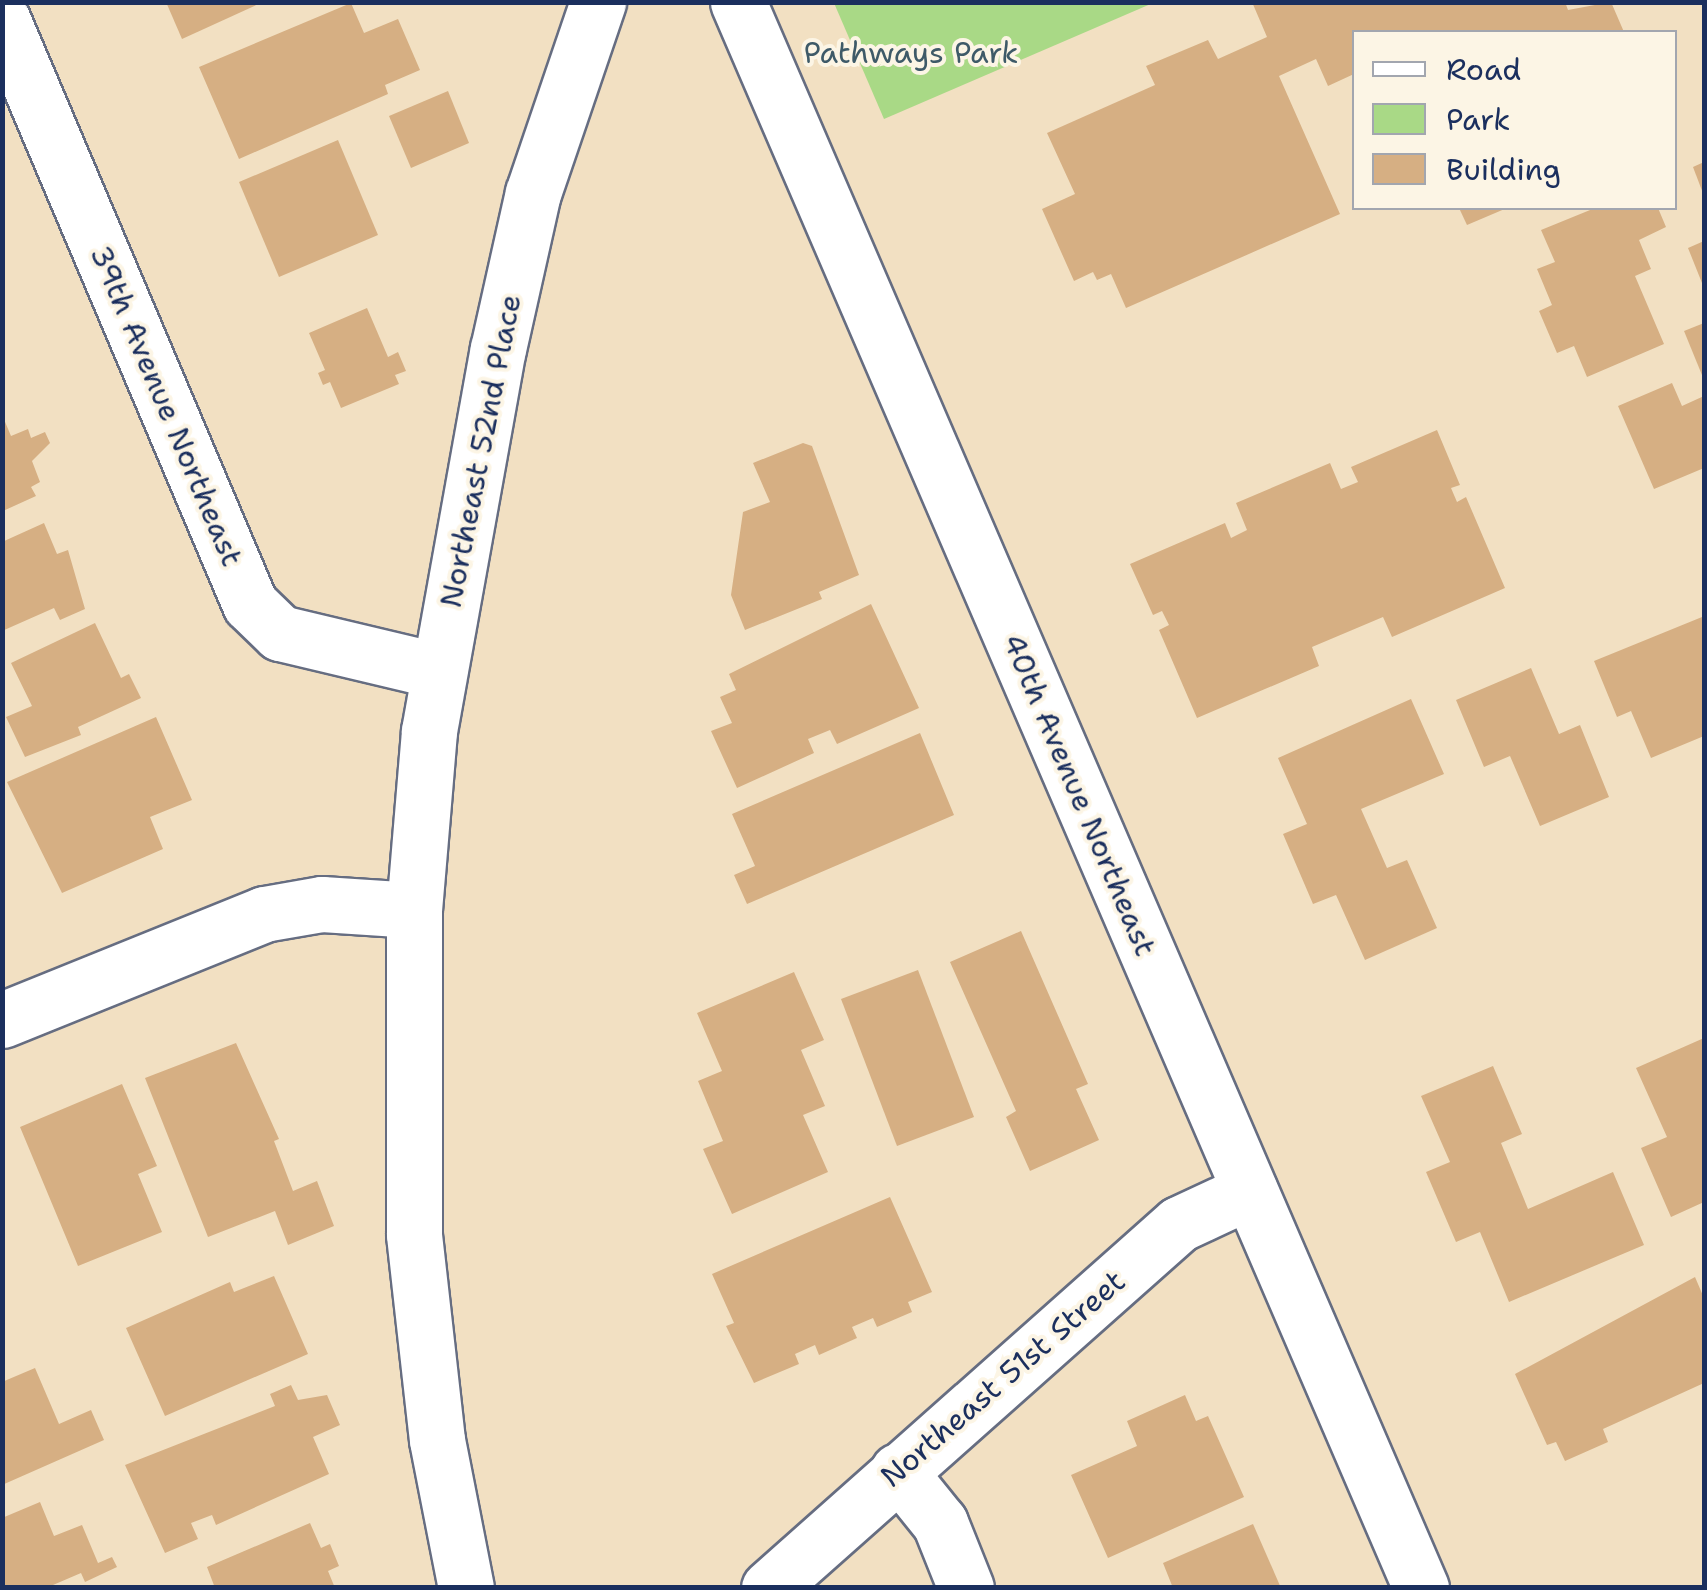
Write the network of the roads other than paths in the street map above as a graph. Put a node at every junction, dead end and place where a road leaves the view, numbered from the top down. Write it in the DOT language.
graph roads {
  1 [pos="598,2"];
  2 [pos="738,2"];
  3 [pos="2,19"];
  4 [pos="438,671"];
  5 [pos="414,910"];
  6 [pos="2,1020"];
  7 [pos="1250,1192"];
  8 [pos="898,1471"];
  9 [pos="466,1588"];
  10 [pos="770,1588"];
  11 [pos="966,1588"];
  12 [pos="1420,1588"];
  1 -- 4 [label="street, Northeast 52nd Place"];
  2 -- 7 [label="street, 40th Avenue Northeast"];
  3 -- 4 [label="street, 39th Avenue Northeast"];
  4 -- 5 [label="street, Northeast 52nd Place"];
  5 -- 6 [label="street"];
  5 -- 9 [label="street"];
  7 -- 8 [label="street, Northeast 51st Street"];
  7 -- 12 [label="street, 40th Avenue Northeast"];
  8 -- 10 [label="street, Northeast 51st Street"];
  8 -- 11 [label="street"];
}
